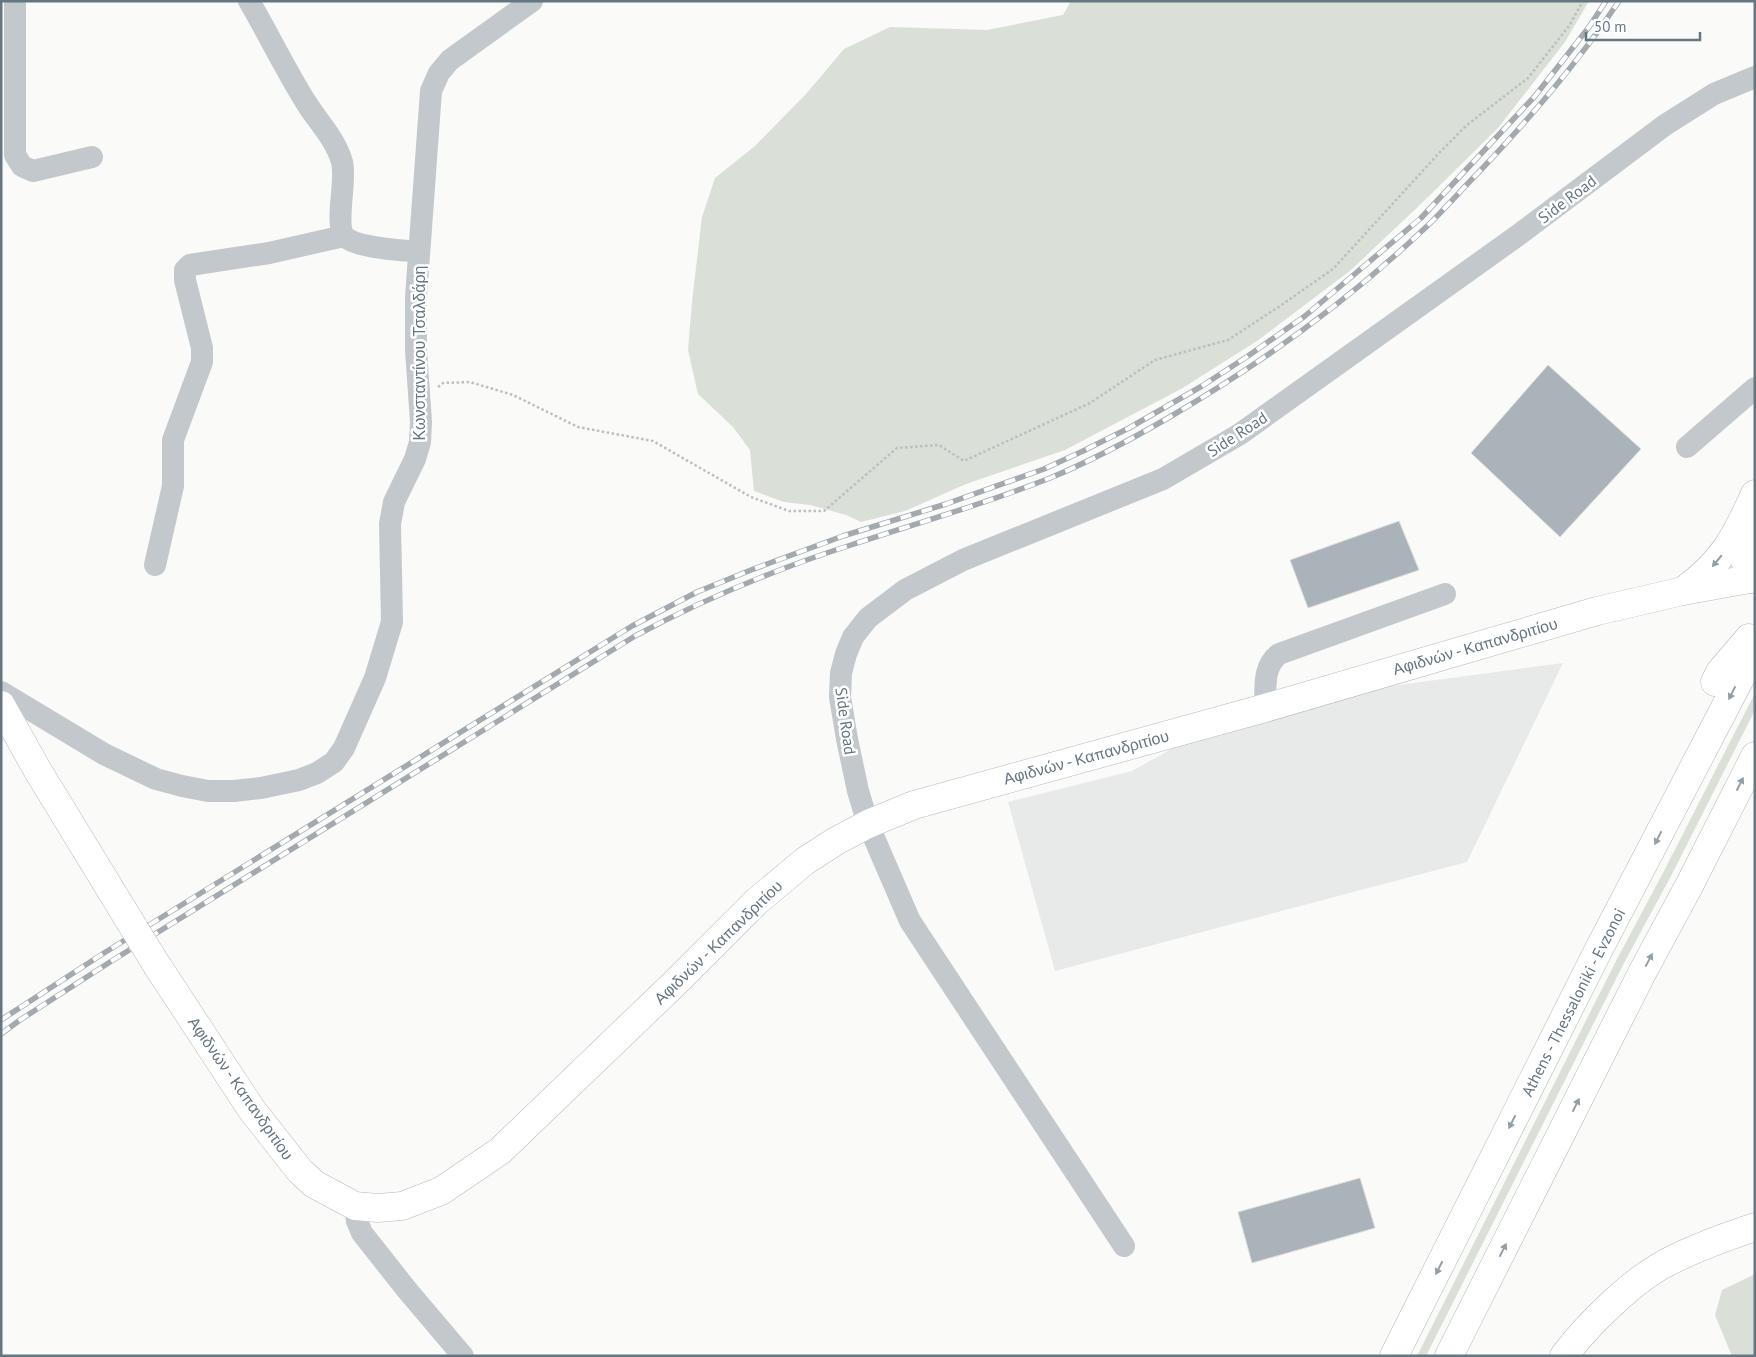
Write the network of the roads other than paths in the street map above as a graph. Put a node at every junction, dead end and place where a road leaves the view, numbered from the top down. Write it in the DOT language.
graph roads {
  1 [pos="14,1"];
  2 [pos="249,1"];
  3 [pos="532,1"];
  4 [pos="1755,77"];
  5 [pos="92,157"];
  6 [pos="344,236"];
  7 [pos="419,252"];
  8 [pos="1755,388"];
  9 [pos="1687,447"];
  10 [pos="1755,494"];
  11 [pos="1742,523"];
  12 [pos="155,565"];
  13 [pos="1753,578"];
  14 [pos="1684,591"];
  15 [pos="1445,594"];
  16 [pos="1755,632"];
  17 [pos="1755,650"];
  18 [pos="1715,682"];
  19 [pos="1,692"];
  20 [pos="1,705"];
  21 [pos="1266,708"];
  22 [pos="1755,756"];
  23 [pos="1749,808"];
  24 [pos="868,824"];
  25 [pos="1626,855"];
  26 [pos="1690,884"];
  27 [pos="1599,949"];
  28 [pos="355,1206"];
  29 [pos="1755,1227"];
  30 [pos="1124,1246"];
  31 [pos="463,1356"];
  32 [pos="1394,1356"];
  33 [pos="1449,1356"];
  34 [pos="1564,1356"];
  1 -- 5 [label="street"];
  2 -- 6 [label="street"];
  3 -- 7 [label="street, Κωνσταντίνου Τσαλδάρη"];
  4 -- 24 [label="street, Side Road"];
  6 -- 7 [label="street"];
  6 -- 12 [label="street"];
  7 -- 19 [label="street, Κωνσταντίνου Τσαλδάρη"];
  8 -- 9 [label="street"];
  10 -- 11 [label="main road"];
  11 -- 13 [label="main road"];
  11 -- 14 [label="main road, one-way"];
  13 -- 14 [label="main road, Αφιδνών - Καπανδριτίου"];
  14 -- 21 [label="main road, Αφιδνών - Καπανδριτίου"];
  15 -- 21 [label="street"];
  16 -- 18 [label="main road"];
  17 -- 27 [label="main road, Athens - Thessaloniki - Evzonoi, one-way"];
  20 -- 28 [label="main road, Αφιδνών - Καπανδριτίου, bridge"];
  21 -- 24 [label="main road, Αφιδνών - Καπανδριτίου"];
  26 -- 22 [label="main road, one-way"];
  23 -- 26 [label="main road"];
  24 -- 28 [label="main road, Αφιδνών - Καπανδριτίου"];
  24 -- 30 [label="street, Side Road"];
  25 -- 27 [label="main road"];
  33 -- 26 [label="main road, one-way"];
  27 -- 32 [label="main road, Athens - Thessaloniki - Evzonoi, one-way"];
  28 -- 31 [label="street"];
  29 -- 34 [label="main road"];
}
